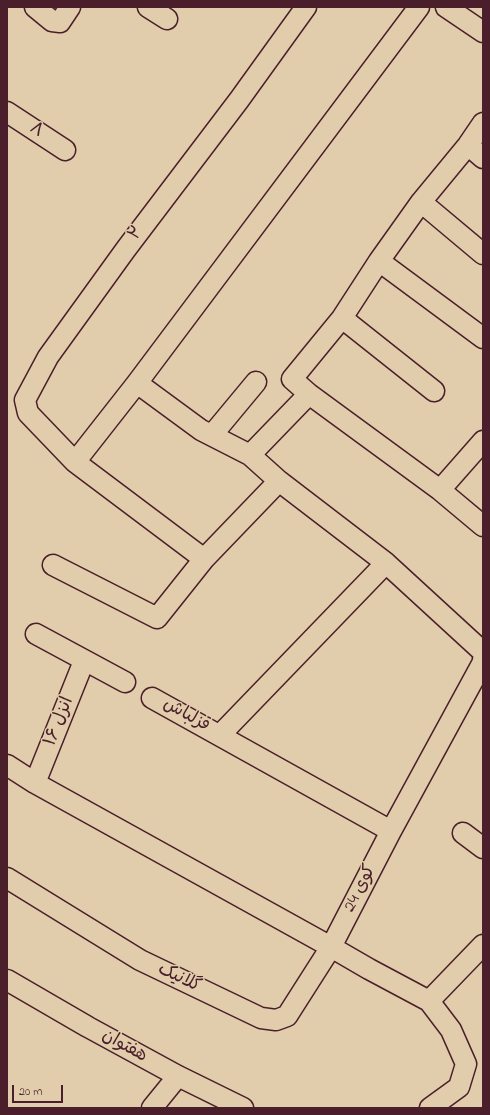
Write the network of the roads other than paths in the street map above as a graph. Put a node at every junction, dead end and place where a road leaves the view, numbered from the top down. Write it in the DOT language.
graph roads {
  1 [pos="35,7"];
  2 [pos="70,7"];
  3 [pos="148,7"];
  4 [pos="306,7"];
  5 [pos="419,7"];
  6 [pos="446,7"];
  7 [pos="166,19"];
  8 [pos="483,32"];
  9 [pos="7,112"];
  10 [pos="483,123"];
  11 [pos="468,145"];
  12 [pos="65,150"];
  13 [pos="483,158"];
  14 [pos="421,202"];
  15 [pos="483,254"];
  16 [pos="379,261"];
  17 [pos="342,318"];
  18 [pos="483,338"];
  19 [pos="256,382"];
  20 [pos="137,383"];
  21 [pos="434,391"];
  22 [pos="309,394"];
  23 [pos="212,435"];
  24 [pos="483,441"];
  25 [pos="250,455"];
  26 [pos="75,462"];
  27 [pos="279,481"];
  28 [pos="440,490"];
  29 [pos="483,526"];
  30 [pos="204,559"];
  31 [pos="386,563"];
  32 [pos="53,565"];
  33 [pos="36,634"];
  34 [pos="483,652"];
  35 [pos="483,660"];
  36 [pos="84,661"];
  37 [pos="125,682"];
  38 [pos="152,698"];
  39 [pos="220,735"];
  40 [pos="7,765"];
  41 [pos="35,783"];
  42 [pos="391,831"];
  43 [pos="463,833"];
  44 [pos="483,848"];
  45 [pos="7,878"];
  46 [pos="483,945"];
  47 [pos="331,947"];
  48 [pos="7,980"];
  49 [pos="429,1001"];
  50 [pos="475,1063"];
  51 [pos="178,1076"];
  52 [pos="152,1108"];
  53 [pos="243,1108"];
  54 [pos="430,1108"];
  1 -- 2 [label="street"];
  3 -- 7 [label="street"];
  4 -- 26 [label="street, ۲"];
  5 -- 20 [label="street"];
  6 -- 8 [label="street"];
  9 -- 12 [label="street, ۸"];
  10 -- 11 [label="street"];
  11 -- 13 [label="street"];
  11 -- 14 [label="street"];
  14 -- 15 [label="street"];
  14 -- 16 [label="street"];
  16 -- 17 [label="street"];
  16 -- 18 [label="street"];
  17 -- 21 [label="street"];
  17 -- 22 [label="street"];
  19 -- 23 [label="street"];
  20 -- 23 [label="street"];
  20 -- 26 [label="street"];
  22 -- 25 [label="street"];
  22 -- 28 [label="street"];
  23 -- 25 [label="street"];
  24 -- 28 [label="street"];
  25 -- 27 [label="street"];
  26 -- 30 [label="street, ۲"];
  27 -- 30 [label="street"];
  27 -- 31 [label="street"];
  28 -- 29 [label="street"];
  30 -- 32 [label="street"];
  31 -- 34 [label="street"];
  31 -- 39 [label="street"];
  33 -- 36 [label="street"];
  35 -- 42 [label="street, کوی 24"];
  36 -- 37 [label="street"];
  36 -- 41 [label="street, ۱۶ انزل"];
  38 -- 39 [label="street, قزلباش"];
  39 -- 42 [label="street, قزلباش"];
  40 -- 41 [label="street"];
  41 -- 47 [label="street"];
  42 -- 47 [label="street, کوی 24"];
  43 -- 44 [label="street"];
  45 -- 47 [label="street, گلانیک"];
  46 -- 49 [label="street"];
  47 -- 49 [label="street"];
  48 -- 51 [label="street, هفتوان"];
  49 -- 50 [label="street"];
  50 -- 54 [label="street"];
  51 -- 52 [label="street"];
  51 -- 53 [label="street, هفتوان"];
}
